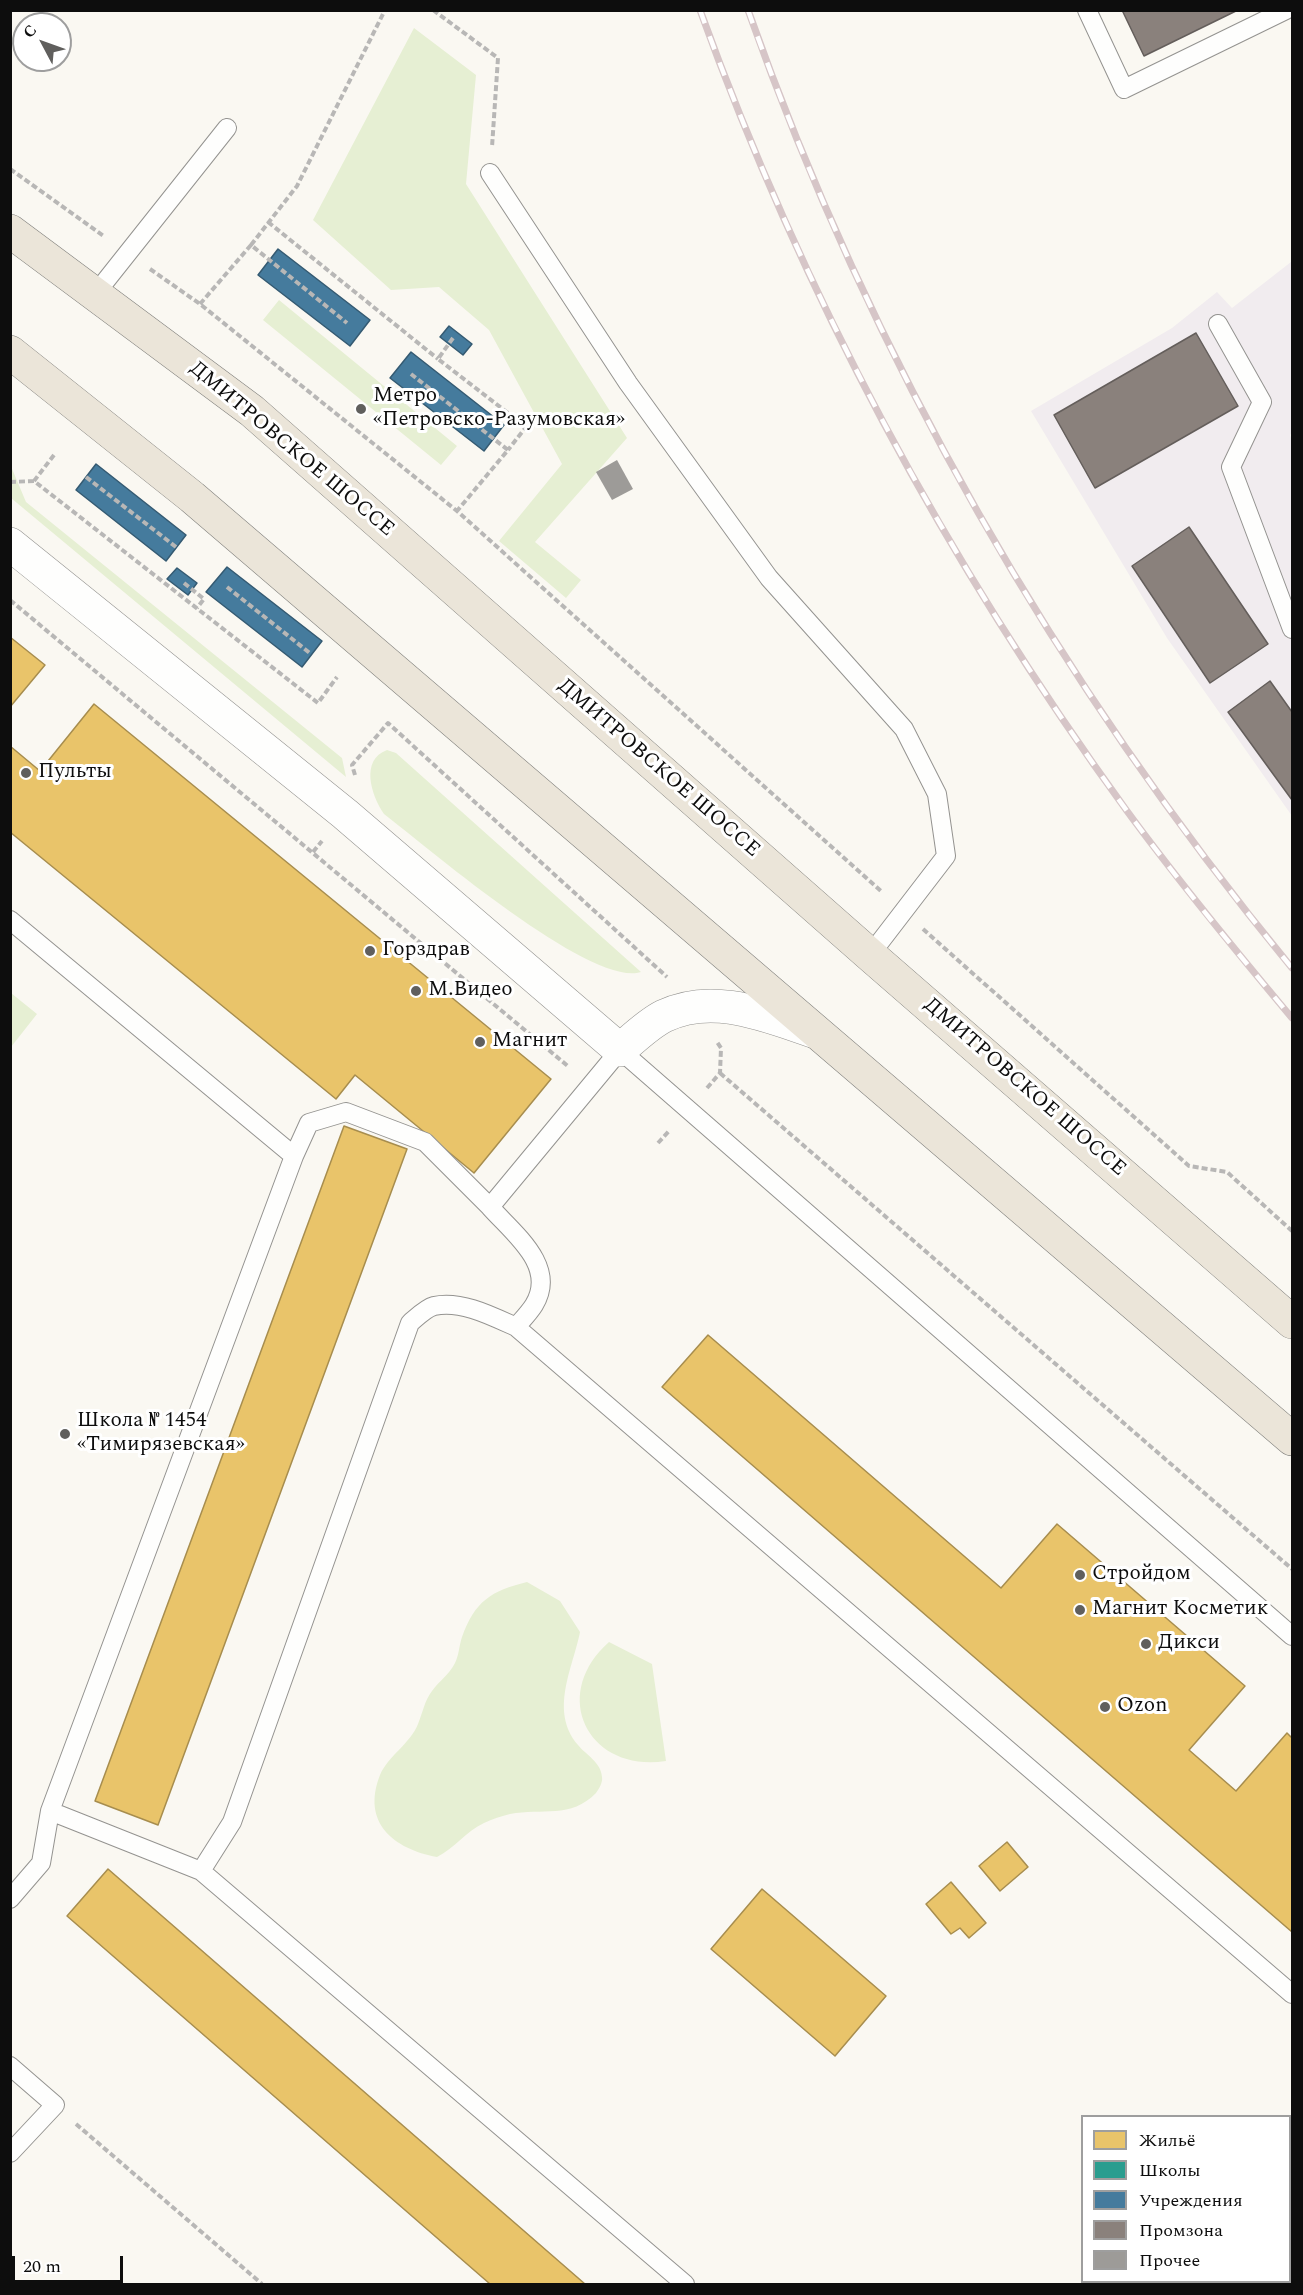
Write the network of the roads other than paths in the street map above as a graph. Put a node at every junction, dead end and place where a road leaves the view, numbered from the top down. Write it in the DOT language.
graph roads {
  1 [pos="1087,10"];
  2 [pos="1286,10"];
  3 [pos="227,128"];
  4 [pos="490,173"];
  5 [pos="10,231"];
  6 [pos="96,292"];
  7 [pos="1218,324"];
  8 [pos="10,352"];
  9 [pos="10,544"];
  10 [pos="1293,629"];
  11 [pos="10,920"];
  12 [pos="870,955"];
  13 [pos="816,1032"];
  14 [pos="620,1050"];
  15 [pos="294,1156"];
  16 [pos="490,1207"];
  17 [pos="1293,1322"];
  18 [pos="516,1327"];
  19 [pos="1293,1438"];
  20 [pos="1293,1636"];
  21 [pos="50,1811"];
  22 [pos="201,1871"];
  23 [pos="10,1899"];
  24 [pos="1293,1994"];
  25 [pos="10,2066"];
  26 [pos="10,2153"];
  27 [pos="685,2284"];
  1 -- 2 [label="lane"];
  3 -- 6 [label="lane"];
  4 -- 12 [label="lane"];
  5 -- 6 [label="main road, ДМИТРОВСКОЕ ШОССЕ"];
  6 -- 12 [label="main road, ДМИТРОВСКОЕ ШОССЕ"];
  7 -- 10 [label="lane"];
  8 -- 13 [label="main road"];
  9 -- 14 [label="street"];
  11 -- 15 [label="lane"];
  12 -- 17 [label="main road, ДМИТРОВСКОЕ ШОССЕ"];
  13 -- 14 [label="street"];
  13 -- 19 [label="main road"];
  14 -- 16 [label="lane"];
  14 -- 20 [label="lane"];
  15 -- 16 [label="lane"];
  15 -- 21 [label="lane"];
  16 -- 18 [label="lane"];
  18 -- 22 [label="lane"];
  18 -- 24 [label="lane"];
  21 -- 22 [label="lane"];
  21 -- 23 [label="lane"];
  22 -- 27 [label="lane"];
  25 -- 26 [label="lane"];
}
